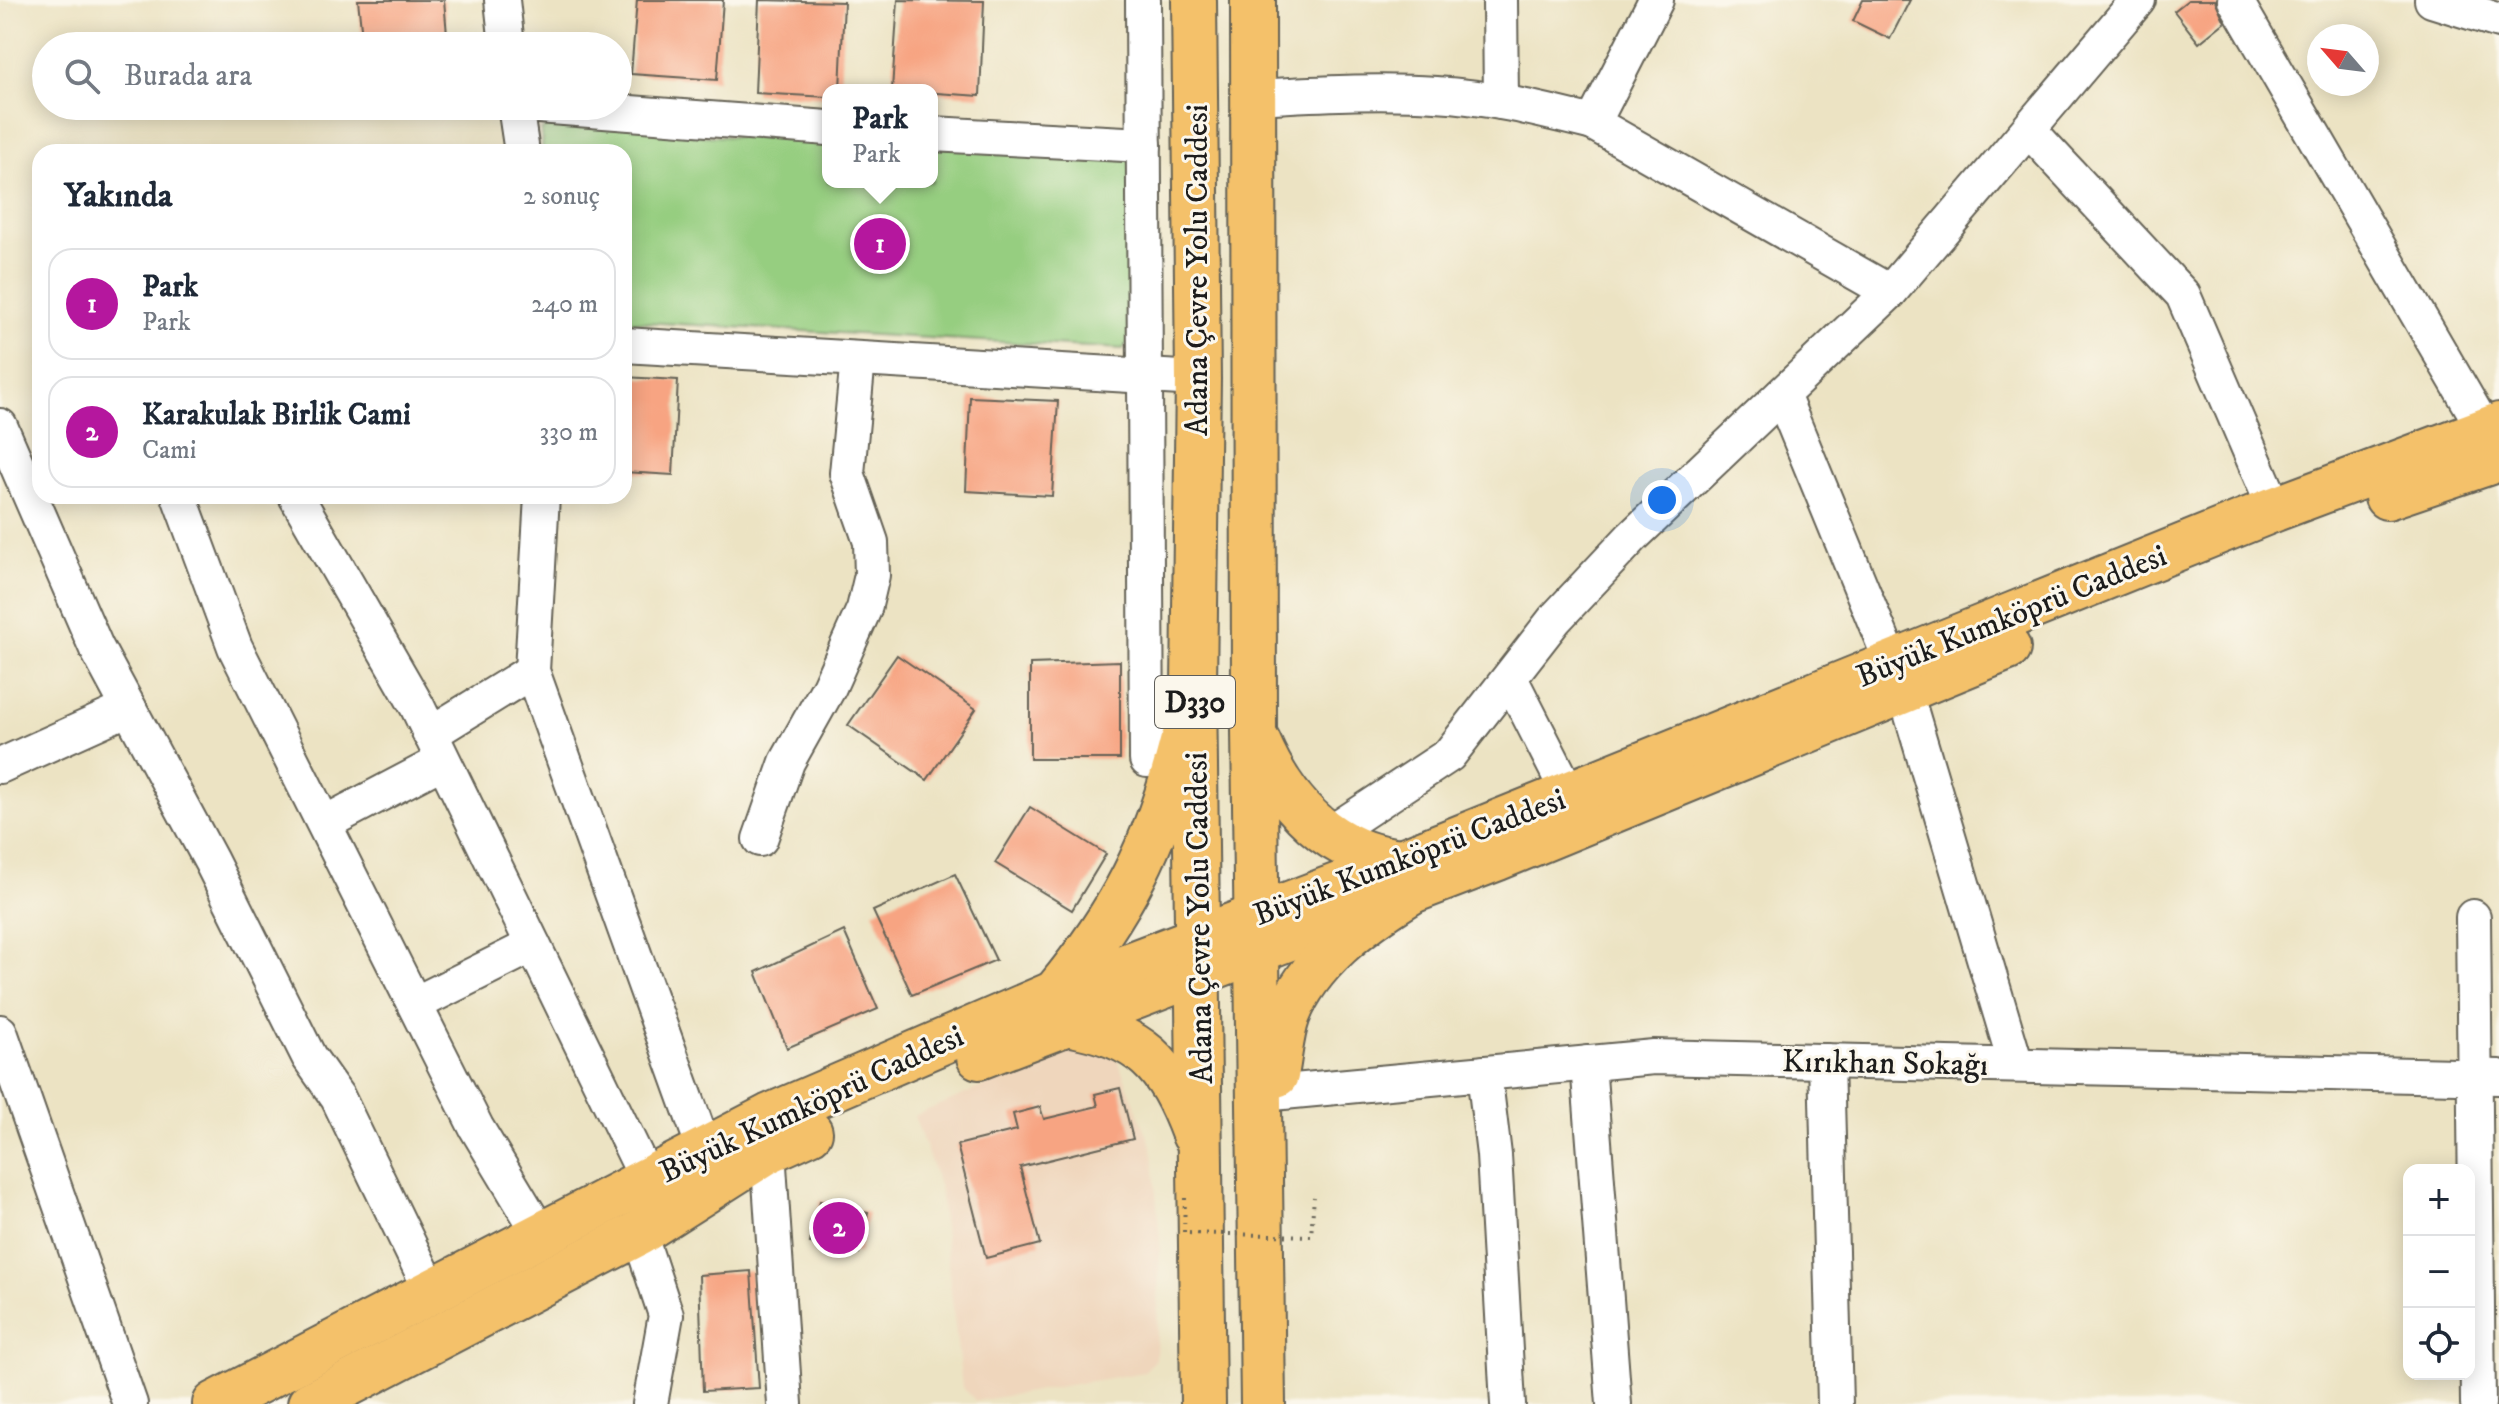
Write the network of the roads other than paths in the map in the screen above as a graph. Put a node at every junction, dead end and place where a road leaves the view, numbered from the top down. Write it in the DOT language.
graph roads {
  1 [pos="502,0"];
  2 [pos="1143,0"];
  3 [pos="1194,0"];
  4 [pos="1253,0"];
  5 [pos="1500,0"];
  6 [pos="1656,0"];
  7 [pos="2138,0"];
  8 [pos="2235,0"];
  9 [pos="2432,0"];
  10 [pos="2499,21"];
  11 [pos="505,32"];
  12 [pos="1253,97"];
  13 [pos="1501,102"];
  14 [pos="632,113"];
  15 [pos="517,120"];
  16 [pos="1593,123"];
  17 [pos="822,128"];
  18 [pos="2029,130"];
  19 [pos="938,134"];
  20 [pos="521,144"];
  21 [pos="1144,145"];
  22 [pos="1890,292"];
  23 [pos="632,345"];
  24 [pos="858,359"];
  25 [pos="1146,376"];
  26 [pos="1198,379"];
  27 [pos="1782,395"];
  28 [pos="0,426"];
  29 [pos="2494,438"];
  30 [pos="32,500"];
  31 [pos="34,504"];
  32 [pos="182,504"];
  33 [pos="300,504"];
  34 [pos="542,504"];
  35 [pos="2275,509"];
  36 [pos="532,671"];
  37 [pos="1899,677"];
  38 [pos="1510,678"];
  39 [pos="1194,686"];
  40 [pos="129,708"];
  41 [pos="1254,731"];
  42 [pos="437,747"];
  43 [pos="1147,760"];
  44 [pos="0,766"];
  45 [pos="1569,794"];
  46 [pos="325,823"];
  47 [pos="1328,835"];
  48 [pos="760,839"];
  49 [pos="1405,877"];
  50 [pos="2473,917"];
  51 [pos="1256,934"];
  52 [pos="533,945"];
  53 [pos="1198,956"];
  54 [pos="415,1004"];
  55 [pos="1061,1008"];
  56 [pos="0,1032"];
  57 [pos="1826,1061"];
  58 [pos="1588,1063"];
  59 [pos="2016,1065"];
  60 [pos="1484,1073"];
  61 [pos="2488,1077"];
  62 [pos="1273,1093"];
  63 [pos="705,1151"];
  64 [pos="768,1151"];
  65 [pos="1201,1153"];
  66 [pos="1258,1164"];
  67 [pos="647,1179"];
  68 [pos="639,1233"];
  69 [pos="541,1235"];
  70 [pos="432,1292"];
  71 [pos="130,1404"];
  72 [pos="215,1404"];
  73 [pos="310,1404"];
  74 [pos="650,1404"];
  75 [pos="785,1404"];
  76 [pos="1203,1404"];
  77 [pos="1263,1404"];
  78 [pos="1508,1404"];
  79 [pos="1614,1404"];
  80 [pos="1835,1404"];
  81 [pos="2478,1404"];
  1 -- 11 [label="street"];
  2 -- 21 [label="street"];
  3 -- 26 [label="main road, Adana Çevre Yolu Caddesi / D330"];
  4 -- 12 [label="main road, Adana Çevre Yolu Caddesi / D330"];
  5 -- 13 [label="street"];
  6 -- 16 [label="street"];
  7 -- 18 [label="street"];
  8 -- 29 [label="street"];
  9 -- 10 [label="street"];
  12 -- 13 [label="street"];
  12 -- 41 [label="main road, Adana Çevre Yolu Caddesi / D330"];
  13 -- 16 [label="street"];
  14 -- 17 [label="street"];
  15 -- 20 [label="street"];
  16 -- 22 [label="street"];
  18 -- 22 [label="street"];
  18 -- 35 [label="street"];
  19 -- 21 [label="street"];
  21 -- 25 [label="street"];
  22 -- 27 [label="street"];
  23 -- 24 [label="street"];
  24 -- 25 [label="street"];
  24 -- 48 [label="street"];
  25 -- 26 [label="street"];
  25 -- 43 [label="street"];
  26 -- 39 [label="main road, Adana Çevre Yolu Caddesi / D330"];
  27 -- 37 [label="street"];
  27 -- 38 [label="street"];
  28 -- 30 [label="street"];
  29 -- 35 [label="main road, Büyük Kumköprü Caddesi"];
  29 -- 37 [label="main road, Büyük Kumköprü Caddesi"];
  31 -- 40 [label="street"];
  32 -- 46 [label="street"];
  33 -- 42 [label="street"];
  34 -- 36 [label="street"];
  35 -- 37 [label="main road, Büyük Kumköprü Caddesi"];
  36 -- 42 [label="street"];
  36 -- 63 [label="street"];
  37 -- 45 [label="main road, Büyük Kumköprü Caddesi"];
  37 -- 49 [label="main road, Büyük Kumköprü Caddesi"];
  37 -- 59 [label="street"];
  38 -- 45 [label="street"];
  38 -- 47 [label="street"];
  39 -- 53 [label="main road, Adana Çevre Yolu Caddesi / D330"];
  39 -- 55 [label="main road"];
  40 -- 44 [label="street"];
  40 -- 70 [label="street"];
  41 -- 47 [label="main road"];
  41 -- 51 [label="main road, Adana Çevre Yolu Caddesi / D330"];
  42 -- 46 [label="street"];
  42 -- 52 [label="street"];
  45 -- 49 [label="main road, Büyük Kumköprü Caddesi"];
  46 -- 54 [label="street"];
  47 -- 49 [label="main road"];
  49 -- 51 [label="main road, Büyük Kumköprü Caddesi"];
  49 -- 62 [label="main road"];
  50 -- 61 [label="street"];
  51 -- 53 [label="main road, Büyük Kumköprü Caddesi"];
  51 -- 66 [label="main road, Adana Çevre Yolu Caddesi / D330"];
  52 -- 54 [label="street"];
  52 -- 67 [label="street"];
  53 -- 55 [label="main road, Büyük Kumköprü Caddesi"];
  53 -- 65 [label="main road, Adana Çevre Yolu Caddesi / D330"];
  54 -- 69 [label="street"];
  55 -- 63 [label="main road, Büyük Kumköprü Caddesi"];
  55 -- 64 [label="main road, Büyük Kumköprü Caddesi"];
  55 -- 65 [label="main road"];
  56 -- 71 [label="street"];
  57 -- 58 [label="street, Kırıkhan Sokağı"];
  57 -- 59 [label="street, Kırıkhan Sokağı"];
  57 -- 80 [label="street"];
  58 -- 60 [label="street, Kırıkhan Sokağı"];
  58 -- 79 [label="street"];
  59 -- 61 [label="street, Kırıkhan Sokağı"];
  60 -- 62 [label="street, Kırıkhan Sokağı"];
  60 -- 78 [label="street"];
  61 -- 81 [label="street"];
  62 -- 66 [label="main road"];
  63 -- 67 [label="main road, Büyük Kumköprü Caddesi"];
  64 -- 68 [label="main road, Büyük Kumköprü Caddesi"];
  64 -- 75 [label="street"];
  65 -- 76 [label="main road, Adana Çevre Yolu Caddesi / D330"];
  66 -- 77 [label="main road, Adana Çevre Yolu Caddesi / D330"];
  67 -- 69 [label="main road, Büyük Kumköprü Caddesi"];
  68 -- 73 [label="main road, Büyük Kumköprü Caddesi"];
  68 -- 74 [label="street"];
  69 -- 70 [label="main road, Büyük Kumköprü Caddesi"];
  70 -- 72 [label="main road, Büyük Kumköprü Caddesi"];
}
